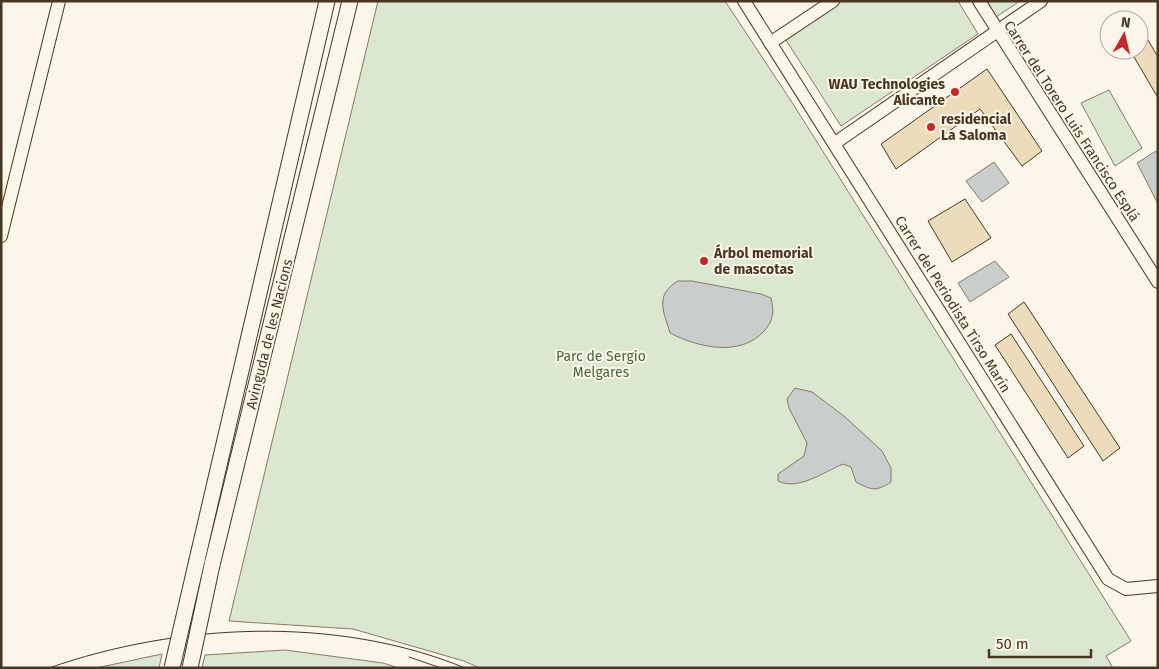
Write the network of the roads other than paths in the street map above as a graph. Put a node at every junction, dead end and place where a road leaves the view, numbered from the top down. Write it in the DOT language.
graph roads {
  1 [pos="59,1"];
  2 [pos="327,1"];
  3 [pos="350,1"];
  4 [pos="744,1"];
  5 [pos="833,1"];
  6 [pos="979,1"];
  7 [pos="1041,1"];
  8 [pos="997,32"];
  9 [pos="770,43"];
  10 [pos="835,143"];
  11 [pos="1,236"];
  12 [pos="1158,282"];
  13 [pos="1158,586"];
  14 [pos="172,668"];
  15 [pos="190,668"];
  1 -- 11 [label="street"];
  2 -- 14 [label="street, Avinguda de les Nacions, bridge"];
  3 -- 15 [label="street, Avinguda de les Nacions, bridge"];
  4 -- 9 [label="street, Carrer del Periodista Tirso Marín"];
  5 -- 9 [label="street"];
  6 -- 8 [label="street, Carrer del Torero Luis Francisco Esplá"];
  7 -- 8 [label="street"];
  8 -- 10 [label="street"];
  8 -- 12 [label="street, Carrer del Torero Luis Francisco Esplá"];
  9 -- 10 [label="street, Carrer del Periodista Tirso Marín"];
  10 -- 13 [label="street, Carrer del Periodista Tirso Marín"];
}
